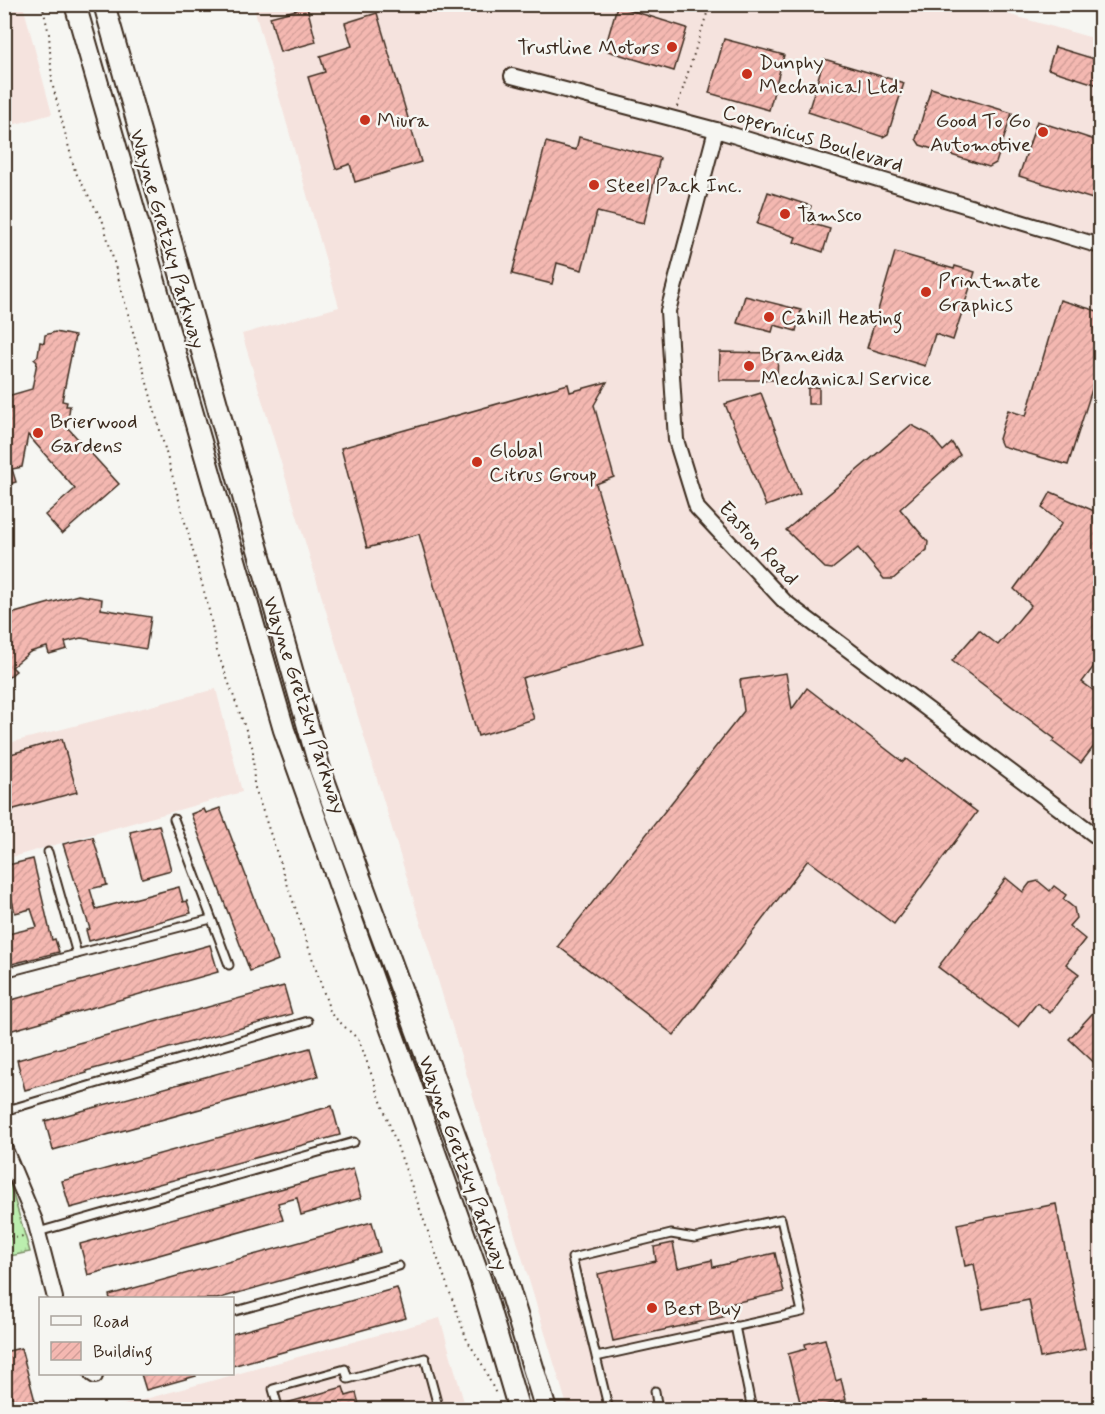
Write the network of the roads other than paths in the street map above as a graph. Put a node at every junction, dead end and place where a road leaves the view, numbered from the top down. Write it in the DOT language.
graph roads {
  1 [pos="75,4"];
  2 [pos="104,4"];
  3 [pos="512,76"];
  4 [pos="716,130"];
  5 [pos="1101,246"];
  6 [pos="174,819"];
  7 [pos="1101,839"];
  8 [pos="48,852"];
  9 [pos="211,919"];
  10 [pos="77,954"];
  11 [pos="229,965"];
  12 [pos="4,973"];
  13 [pos="308,1022"];
  14 [pos="4,1111"];
  15 [pos="354,1142"];
  16 [pos="4,1147"];
  17 [pos="38,1232"];
  18 [pos="399,1266"];
  19 [pos="54,1297"];
  20 [pos="234,1311"];
  21 [pos="735,1326"];
  22 [pos="596,1357"];
  23 [pos="655,1391"];
  24 [pos="279,1410"];
  25 [pos="439,1410"];
  26 [pos="519,1410"];
  27 [pos="546,1410"];
  28 [pos="609,1410"];
  29 [pos="658,1410"];
  30 [pos="752,1410"];
  1 -- 26 [label="main road, Wayne Gretzky Parkway"];
  2 -- 27 [label="main road, Wayne Gretzky Parkway"];
  3 -- 4 [label="street, Copernicus Boulevard"];
  4 -- 5 [label="street, Copernicus Boulevard"];
  4 -- 7 [label="street, Easton Road"];
  6 -- 9 [label="lane"];
  8 -- 10 [label="lane"];
  9 -- 10 [label="lane"];
  9 -- 11 [label="lane"];
  10 -- 12 [label="lane"];
  13 -- 14 [label="lane"];
  15 -- 17 [label="lane"];
  16 -- 17 [label="street"];
  17 -- 19 [label="street"];
  18 -- 20 [label="lane"];
  21 -- 22 [label="lane"];
  21 -- 22 [label="lane"];
  21 -- 30 [label="lane"];
  22 -- 28 [label="lane"];
  23 -- 29 [label="lane"];
  24 -- 25 [label="lane"];
}
